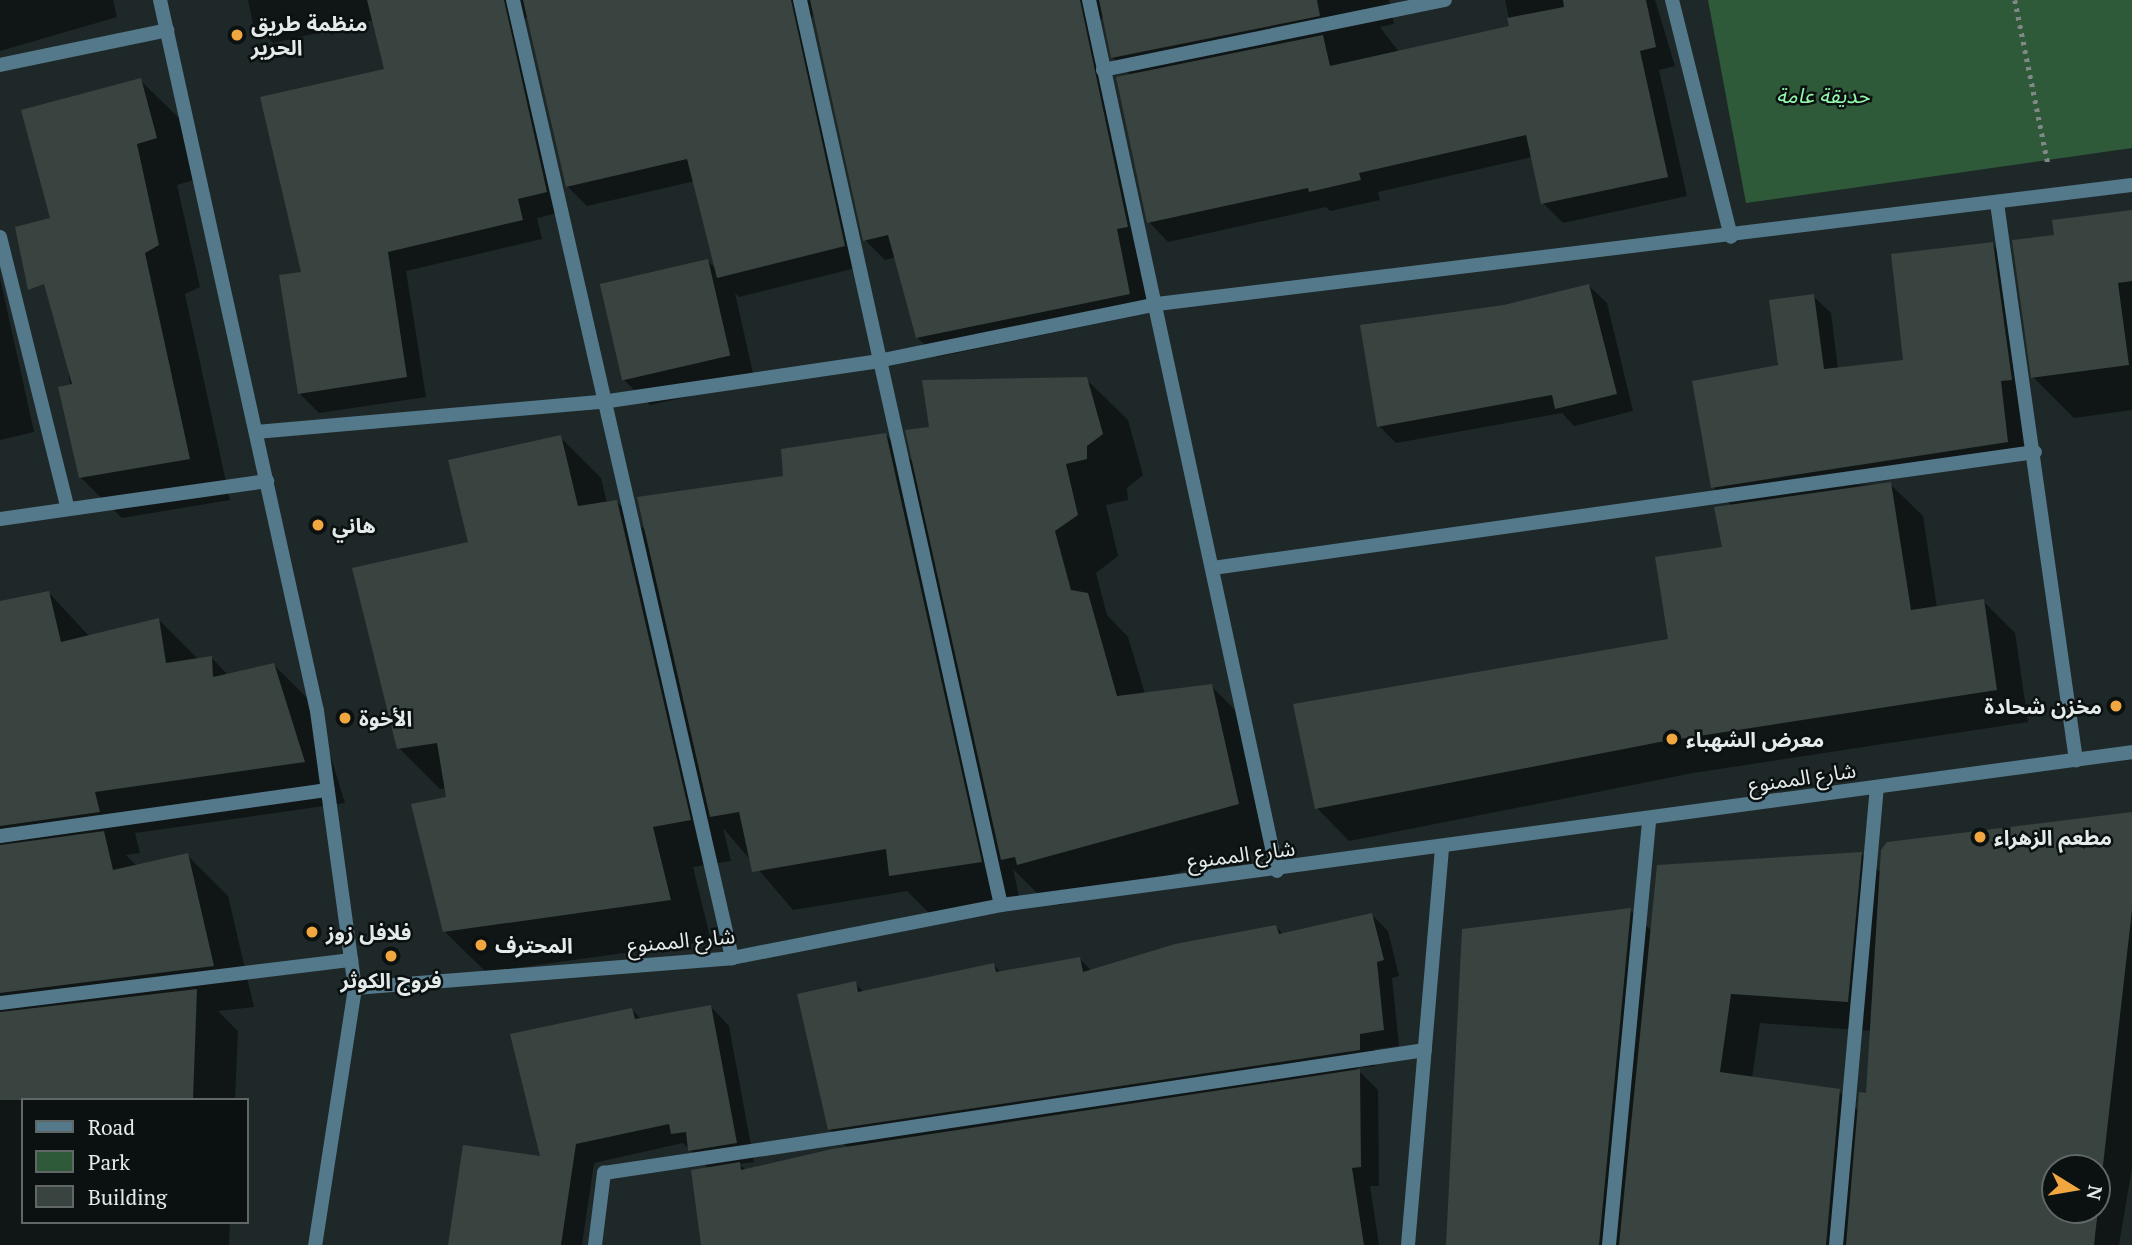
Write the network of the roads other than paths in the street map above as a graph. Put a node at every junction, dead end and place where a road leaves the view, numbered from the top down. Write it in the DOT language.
graph roads {
  1 [pos="160,0"];
  2 [pos="513,0"];
  3 [pos="800,0"];
  4 [pos="1089,0"];
  5 [pos="1446,0"];
  6 [pos="1672,0"];
  7 [pos="167,30"];
  8 [pos="0,65"];
  9 [pos="1103,70"];
  10 [pos="2132,186"];
  11 [pos="1997,202"];
  12 [pos="0,237"];
  13 [pos="1731,237"];
  14 [pos="1157,304"];
  15 [pos="878,361"];
  16 [pos="602,402"];
  17 [pos="256,432"];
  18 [pos="2035,452"];
  19 [pos="267,481"];
  20 [pos="68,509"];
  21 [pos="0,519"];
  22 [pos="1213,568"];
  23 [pos="2132,752"];
  24 [pos="2076,760"];
  25 [pos="1877,788"];
  26 [pos="328,790"];
  27 [pos="1649,820"];
  28 [pos="0,836"];
  29 [pos="1442,849"];
  30 [pos="1277,871"];
  31 [pos="1001,905"];
  32 [pos="732,958"];
  33 [pos="351,960"];
  34 [pos="355,988"];
  35 [pos="0,1003"];
  36 [pos="1425,1050"];
  37 [pos="315,1245"];
  38 [pos="595,1245"];
  39 [pos="1408,1245"];
  40 [pos="1609,1245"];
  41 [pos="1836,1245"];
  1 -- 7 [label="street"];
  2 -- 16 [label="street"];
  3 -- 15 [label="street"];
  4 -- 9 [label="street"];
  5 -- 9 [label="street"];
  6 -- 13 [label="street"];
  7 -- 8 [label="street"];
  7 -- 17 [label="street"];
  9 -- 14 [label="street"];
  10 -- 11 [label="street"];
  11 -- 13 [label="street"];
  11 -- 18 [label="street"];
  12 -- 20 [label="street"];
  13 -- 14 [label="street"];
  14 -- 15 [label="street"];
  14 -- 22 [label="street"];
  15 -- 16 [label="street"];
  15 -- 31 [label="street"];
  16 -- 17 [label="street"];
  16 -- 32 [label="street"];
  17 -- 19 [label="street"];
  18 -- 22 [label="street"];
  18 -- 24 [label="street"];
  19 -- 20 [label="street"];
  19 -- 26 [label="street"];
  20 -- 21 [label="street"];
  22 -- 30 [label="street"];
  23 -- 24 [label="street, شارع الممنوع"];
  24 -- 25 [label="street, شارع الممنوع"];
  25 -- 27 [label="street, شارع الممنوع"];
  25 -- 41 [label="street"];
  26 -- 28 [label="street"];
  26 -- 33 [label="street"];
  27 -- 29 [label="street, شارع الممنوع"];
  27 -- 40 [label="street"];
  29 -- 30 [label="street, شارع الممنوع"];
  29 -- 36 [label="street"];
  30 -- 31 [label="street, شارع الممنوع"];
  31 -- 32 [label="street, شارع الممنوع"];
  32 -- 34 [label="street, شارع الممنوع"];
  33 -- 34 [label="street"];
  33 -- 35 [label="street"];
  34 -- 37 [label="street"];
  36 -- 38 [label="street"];
  36 -- 39 [label="street"];
}
